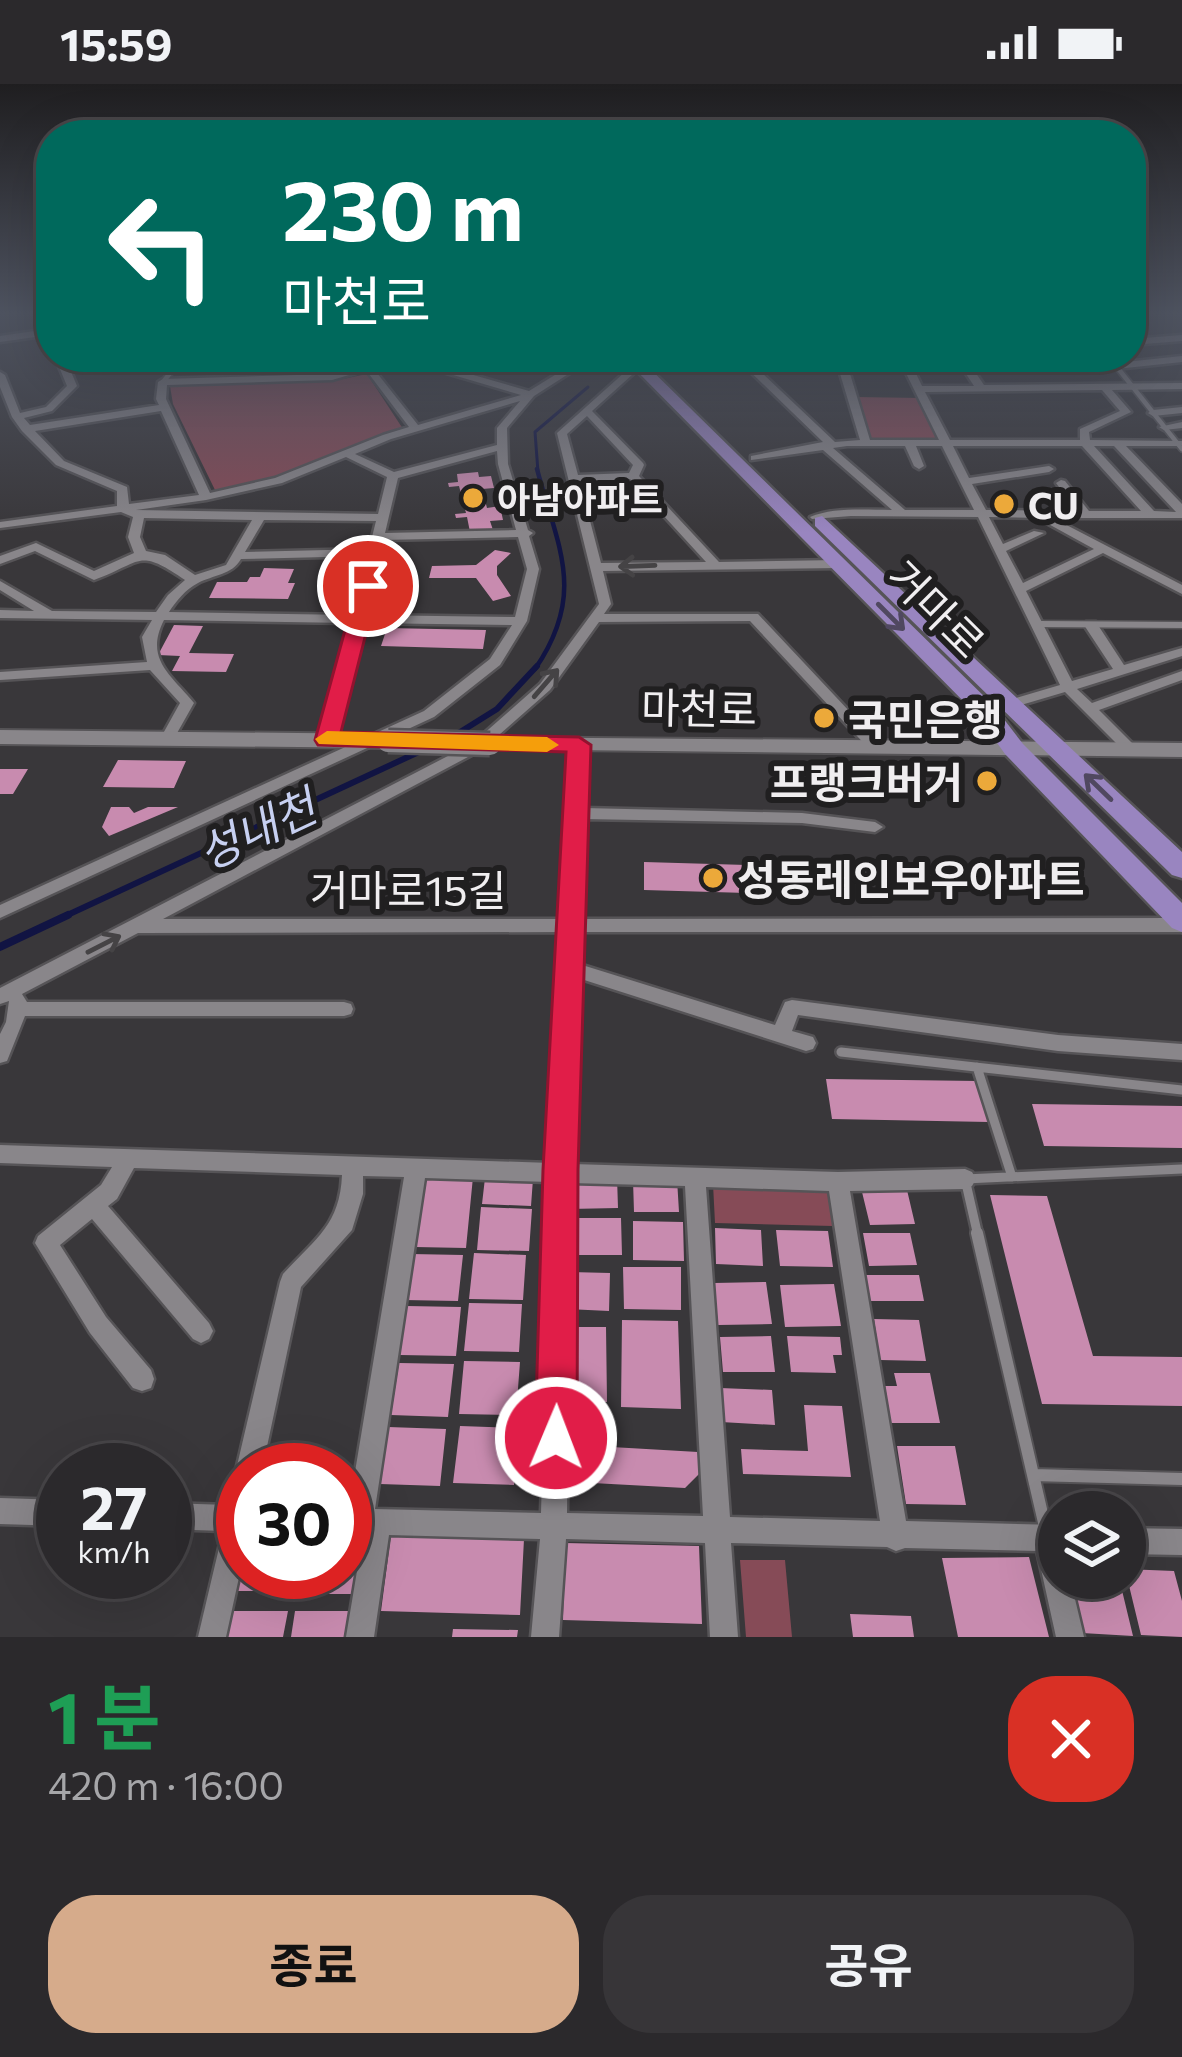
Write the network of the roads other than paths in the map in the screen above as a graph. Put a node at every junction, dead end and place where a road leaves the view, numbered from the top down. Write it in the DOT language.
graph roads {
  1 [pos="5,387"];
  2 [pos="71,387"];
  3 [pos="164,387"];
  4 [pos="384,387"];
  5 [pos="508,387"];
  6 [pos="541,387"];
  7 [pos="610,387"];
  8 [pos="666,387"];
  9 [pos="672,387"];
  10 [pos="770,387"];
  11 [pos="849,387"];
  12 [pos="966,387"];
  13 [pos="1105,387"];
  14 [pos="1132,387"];
  15 [pos="919,389"];
  16 [pos="531,394"];
  17 [pos="166,407"];
  18 [pos="1182,410"];
  19 [pos="586,411"];
  20 [pos="1153,413"];
  21 [pos="17,417"];
  22 [pos="1182,425"];
  23 [pos="1164,427"];
  24 [pos="26,429"];
  25 [pos="416,429"];
  26 [pos="866,443"];
  27 [pos="909,443"];
  28 [pos="945,443"];
  29 [pos="1085,443"];
  30 [pos="1118,444"];
  31 [pos="827,445"];
  32 [pos="1180,446"];
  33 [pos="501,447"];
  34 [pos="347,454"];
  35 [pos="755,458"];
  36 [pos="920,466"];
  37 [pos="1048,469"];
  38 [pos="393,476"];
  39 [pos="633,476"];
  40 [pos="573,479"];
  41 [pos="964,482"];
  42 [pos="1061,483"];
  43 [pos="206,497"];
  44 [pos="123,509"];
  45 [pos="902,513"];
  46 [pos="1182,513"];
  47 [pos="139,515"];
  48 [pos="1041,515"];
  49 [pos="1085,515"];
  50 [pos="1151,515"];
  51 [pos="981,516"];
  52 [pos="816,517"];
  53 [pos="259,518"];
  54 [pos="383,518"];
  55 [pos="0,525"];
  56 [pos="526,533"];
  57 [pos="1038,533"];
  58 [pos="379,537"];
  59 [pos="1103,548"];
  60 [pos="999,550"];
  61 [pos="375,552"];
  62 [pos="141,554"];
  63 [pos="237,556"];
  64 [pos="0,560"];
  65 [pos="714,563"];
  66 [pos="838,564"];
  67 [pos="596,567"];
  68 [pos="191,578"];
  69 [pos="0,586"];
  70 [pos="1020,589"];
  71 [pos="1182,590"];
  72 [pos="50,615"];
  73 [pos="2,616"];
  74 [pos="159,616"];
  75 [pos="595,618"];
  76 [pos="360,619"];
  77 [pos="521,621"];
  78 [pos="1039,624"];
  79 [pos="1091,625"];
  80 [pos="1182,625"];
  81 [pos="1182,652"];
  82 [pos="154,666"];
  83 [pos="1122,672"];
  84 [pos="1182,675"];
  85 [pos="0,676"];
  86 [pos="1070,690"];
  87 [pos="1011,704"];
  88 [pos="1089,709"];
  89 [pos="0,736"];
  90 [pos="167,740"];
  91 [pos="327,740"];
  92 [pos="381,741"];
  93 [pos="579,745"];
  94 [pos="876,748"];
  95 [pos="1015,749"];
  96 [pos="1058,749"];
  97 [pos="1130,750"];
  98 [pos="1182,750"];
  99 [pos="576,814"];
  100 [pos="875,827"];
  101 [pos="1182,868"];
  102 [pos="0,912"];
  103 [pos="1182,923"];
  104 [pos="572,924"];
  105 [pos="138,926"];
  106 [pos="570,968"];
  107 [pos="8,1003"];
  108 [pos="344,1009"];
  109 [pos="781,1036"];
  110 [pos="806,1043"];
  111 [pos="841,1052"];
  112 [pos="1182,1052"];
  113 [pos="0,1054"];
  114 [pos="977,1067"];
  115 [pos="1182,1090"];
  116 [pos="0,1154"];
  117 [pos="128,1158"];
  118 [pos="353,1166"];
  119 [pos="416,1168"];
  120 [pos="1182,1169"];
  121 [pos="561,1170"];
  122 [pos="695,1177"];
  123 [pos="1012,1177"];
  124 [pos="965,1179"];
  125 [pos="838,1182"];
  126 [pos="94,1206"];
  127 [pos="201,1331"];
  128 [pos="142,1378"];
  129 [pos="255,1443"];
  130 [pos="372,1451"];
  131 [pos="1034,1475"];
  132 [pos="1182,1479"];
  133 [pos="1039,1491"];
  134 [pos="0,1511"];
  135 [pos="36,1512"];
  136 [pos="372,1522"];
  137 [pos="554,1527"];
  138 [pos="718,1532"];
  139 [pos="896,1538"];
  140 [pos="1038,1538"];
  141 [pos="1146,1543"];
  142 [pos="1181,1547"];
  143 [pos="221,1599"];
  144 [pos="360,1599"];
  145 [pos="1063,1599"];
  146 [pos="212,1637"];
  147 [pos="360,1637"];
  148 [pos="545,1637"];
  149 [pos="724,1637"];
  150 [pos="1070,1637"];
  1 -- 21 [label="street"];
  2 -- 21 [label="street"];
  3 -- 17 [label="street"];
  4 -- 25 [label="street"];
  5 -- 16 [label="street"];
  6 -- 16 [label="street"];
  7 -- 19 [label="street"];
  8 -- 66 [label="main road, 거마로"];
  9 -- 35 [label="main road, 거마로"];
  10 -- 31 [label="street"];
  11 -- 26 [label="street"];
  12 -- 15 [label="street"];
  13 -- 29 [label="street"];
  14 -- 20 [label="lane"];
  15 -- 28 [label="street"];
  16 -- 25 [label="street"];
  16 -- 33 [label="street"];
  17 -- 24 [label="street"];
  17 -- 43 [label="street"];
  18 -- 20 [label="street"];
  19 -- 39 [label="street"];
  19 -- 40 [label="street"];
  20 -- 23 [label="lane"];
  21 -- 24 [label="street"];
  22 -- 23 [label="street"];
  23 -- 32 [label="lane"];
  24 -- 44 [label="street"];
  25 -- 34 [label="street"];
  26 -- 27 [label="street"];
  26 -- 31 [label="street"];
  27 -- 28 [label="street"];
  27 -- 36 [label="street"];
  28 -- 29 [label="street"];
  28 -- 41 [label="street"];
  29 -- 30 [label="street"];
  29 -- 50 [label="street"];
  30 -- 32 [label="street"];
  30 -- 46 [label="street"];
  31 -- 35 [label="street"];
  31 -- 45 [label="street"];
  33 -- 38 [label="street"];
  33 -- 56 [label="street"];
  34 -- 38 [label="street"];
  34 -- 43 [label="street"];
  35 -- 52 [label="main road, 거마로"];
  37 -- 41 [label="street"];
  38 -- 54 [label="street"];
  39 -- 40 [label="street"];
  39 -- 65 [label="street"];
  40 -- 67 [label="street"];
  41 -- 51 [label="street"];
  42 -- 49 [label="street"];
  43 -- 44 [label="street"];
  44 -- 47 [label="street"];
  44 -- 55 [label="street"];
  45 -- 51 [label="street"];
  45 -- 52 [label="street"];
  46 -- 50 [label="street"];
  47 -- 53 [label="street"];
  47 -- 62 [label="street"];
  48 -- 49 [label="street"];
  48 -- 51 [label="street"];
  48 -- 59 [label="street"];
  49 -- 50 [label="street"];
  51 -- 60 [label="street"];
  52 -- 87 [label="main road, 거마로"];
  53 -- 54 [label="street"];
  53 -- 63 [label="street"];
  54 -- 58 [label="street"];
  56 -- 58 [label="street"];
  56 -- 77 [label="street"];
  57 -- 60 [label="street"];
  58 -- 61 [label="street"];
  59 -- 70 [label="street"];
  59 -- 71 [label="street"];
  60 -- 70 [label="street"];
  61 -- 63 [label="street"];
  61 -- 76 [label="street"];
  62 -- 64 [label="street"];
  62 -- 68 [label="street"];
  63 -- 68 [label="street"];
  65 -- 66 [label="street"];
  65 -- 67 [label="street, one-way"];
  66 -- 95 [label="main road, 거마로, one-way"];
  67 -- 75 [label="street"];
  68 -- 74 [label="street"];
  69 -- 72 [label="street"];
  70 -- 78 [label="street"];
  72 -- 73 [label="street"];
  72 -- 74 [label="street"];
  74 -- 76 [label="street"];
  74 -- 82 [label="street"];
  75 -- 94 [label="street"];
  105 -- 75 [label="street, one-way"];
  76 -- 77 [label="street"];
  76 -- 91 [label="street"];
  77 -- 92 [label="street"];
  78 -- 79 [label="lane"];
  78 -- 86 [label="street"];
  79 -- 80 [label="lane"];
  79 -- 83 [label="street"];
  81 -- 83 [label="street, 거마로"];
  82 -- 85 [label="street"];
  82 -- 90 [label="street"];
  83 -- 86 [label="street, 거마로"];
  84 -- 88 [label="street"];
  86 -- 87 [label="street, 거마로"];
  86 -- 88 [label="street"];
  87 -- 96 [label="main road, 거마로"];
  88 -- 97 [label="street"];
  89 -- 90 [label="street, 마천로"];
  90 -- 91 [label="street, 마천로"];
  91 -- 92 [label="street, 마천로"];
  92 -- 93 [label="street, 마천로, bridge"];
  92 -- 102 [label="street"];
  93 -- 94 [label="street, 마천로"];
  93 -- 99 [label="street"];
  94 -- 95 [label="street, 마천로"];
  95 -- 96 [label="street, 마천로"];
  95 -- 103 [label="main road, 거마로"];
  96 -- 97 [label="street, 마천로"];
  101 -- 96 [label="main road, 거마로, one-way"];
  97 -- 98 [label="street, 마천로"];
  99 -- 100 [label="street"];
  99 -- 104 [label="street"];
  103 -- 104 [label="street, 거마로15길"];
  104 -- 105 [label="street, 거마로15길"];
  104 -- 106 [label="street"];
  107 -- 105 [label="street, one-way"];
  106 -- 109 [label="street"];
  106 -- 121 [label="street"];
  107 -- 108 [label="street"];
  107 -- 113 [label="street"];
  109 -- 110 [label="street"];
  109 -- 112 [label="street"];
  111 -- 114 [label="lane"];
  114 -- 115 [label="lane"];
  114 -- 123 [label="lane"];
  116 -- 117 [label="street"];
  117 -- 118 [label="street"];
  117 -- 126 [label="street"];
  118 -- 119 [label="street"];
  118 -- 129 [label="street"];
  119 -- 121 [label="street"];
  119 -- 130 [label="street"];
  120 -- 123 [label="lane"];
  121 -- 122 [label="street"];
  121 -- 137 [label="street"];
  122 -- 125 [label="street"];
  122 -- 138 [label="street"];
  123 -- 124 [label="lane"];
  124 -- 125 [label="street"];
  124 -- 131 [label="lane"];
  125 -- 139 [label="street"];
  126 -- 127 [label="street"];
  126 -- 128 [label="street"];
  131 -- 132 [label="lane"];
  131 -- 133 [label="lane"];
  134 -- 135 [label="street"];
  136 -- 137 [label="street"];
  137 -- 138 [label="street"];
  137 -- 148 [label="street"];
  138 -- 139 [label="street"];
  138 -- 149 [label="street"];
  139 -- 140 [label="street"];
  141 -- 142 [label="street"];
  143 -- 146 [label="street"];
  144 -- 147 [label="street"];
  145 -- 150 [label="street"];
}
